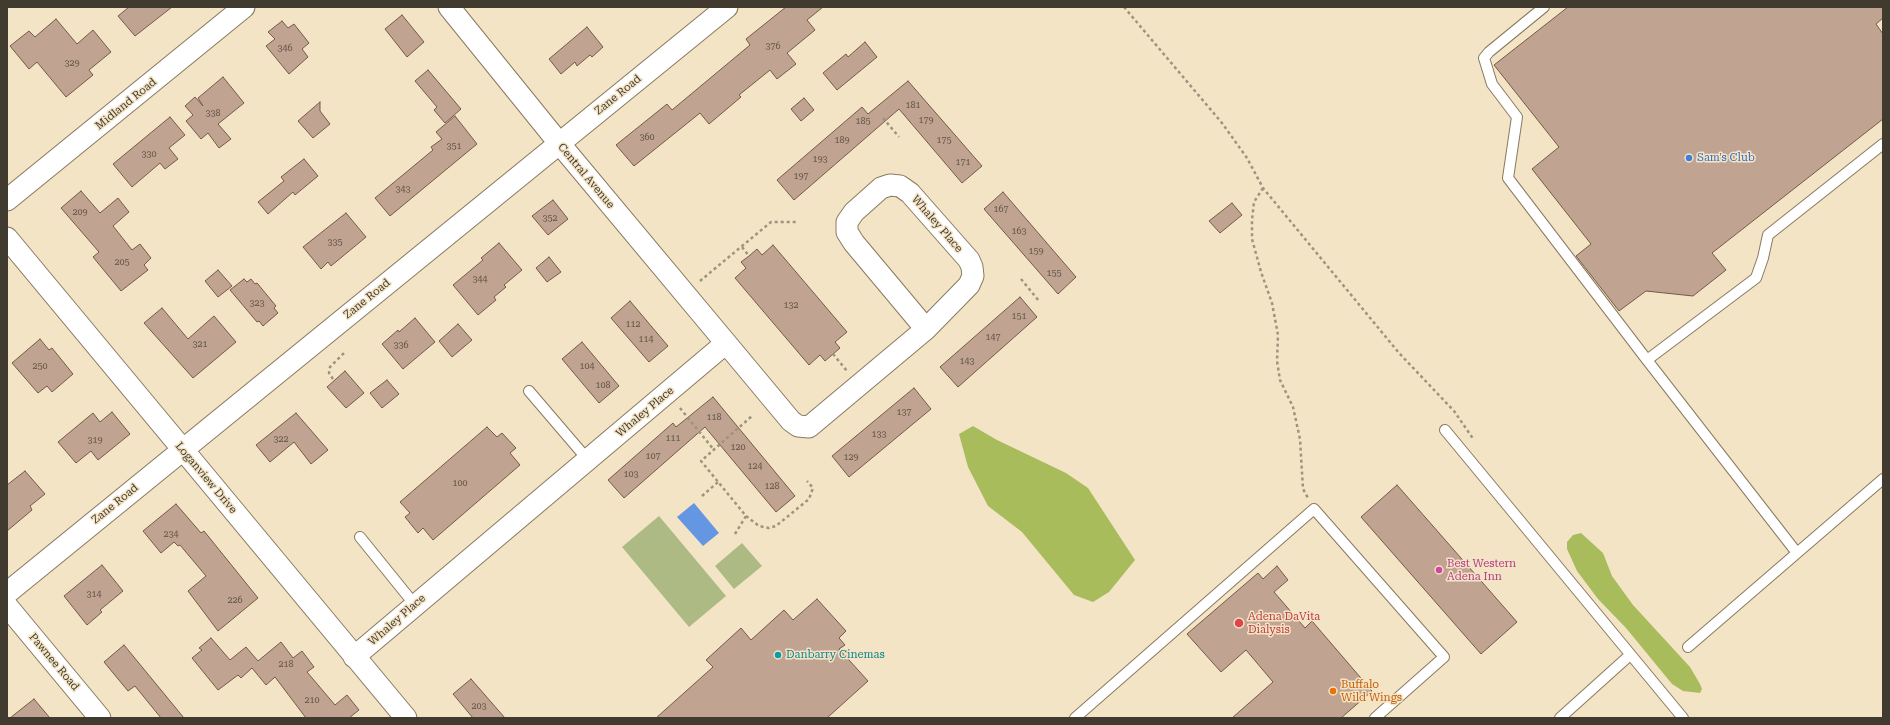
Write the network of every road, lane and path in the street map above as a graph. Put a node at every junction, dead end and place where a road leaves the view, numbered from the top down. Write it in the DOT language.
graph roads {
  1 [pos="244,7"];
  2 [pos="449,7"];
  3 [pos="727,7"];
  4 [pos="1124,7"];
  5 [pos="1544,7"];
  6 [pos="883,118"];
  7 [pos="899,137"];
  8 [pos="559,143"];
  9 [pos="1883,144"];
  10 [pos="1263,188"];
  11 [pos="7,200"];
  12 [pos="798,222"];
  13 [pos="7,238"];
  14 [pos="742,247"];
  15 [pos="749,256"];
  16 [pos="1020,279"];
  17 [pos="685,294"];
  18 [pos="1039,301"];
  19 [pos="926,329"];
  20 [pos="726,343"];
  21 [pos="345,352"];
  22 [pos="1647,360"];
  23 [pos="333,379"];
  24 [pos="529,391"];
  25 [pos="679,408"];
  26 [pos="752,416"];
  27 [pos="1445,430"];
  28 [pos="1475,442"];
  29 [pos="182,450"];
  30 [pos="714,450"];
  31 [pos="588,460"];
  32 [pos="1883,479"];
  33 [pos="807,481"];
  34 [pos="718,482"];
  35 [pos="702,496"];
  36 [pos="1314,509"];
  37 [pos="746,516"];
  38 [pos="735,534"];
  39 [pos="360,537"];
  40 [pos="1797,553"];
  41 [pos="7,593"];
  42 [pos="415,605"];
  43 [pos="7,606"];
  44 [pos="1688,647"];
  45 [pos="1630,655"];
  46 [pos="354,657"];
  47 [pos="100,718"];
  48 [pos="406,718"];
  49 [pos="1075,718"];
  50 [pos="1375,718"];
  51 [pos="1560,718"];
  52 [pos="1683,718"];
  1 -- 11 [label="street, Midland Road"];
  2 -- 8 [label="street, Central Avenue"];
  3 -- 8 [label="street, Zane Road"];
  4 -- 10 [label="path"];
  5 -- 22 [label="lane"];
  6 -- 7 [label="path"];
  8 -- 17 [label="street, Central Avenue"];
  8 -- 29 [label="street, Zane Road"];
  9 -- 22 [label="lane"];
  10 -- 28 [label="path"];
  10 -- 36 [label="path"];
  12 -- 14 [label="path"];
  13 -- 29 [label="street, Loganview Drive"];
  14 -- 15 [label="path"];
  14 -- 17 [label="path"];
  16 -- 18 [label="path"];
  17 -- 20 [label="street, Central Avenue"];
  19 -- 19 [label="street, Whaley Place"];
  19 -- 20 [label="street, Whaley Place"];
  20 -- 31 [label="street, Whaley Place"];
  21 -- 23 [label="path"];
  22 -- 40 [label="lane"];
  24 -- 31 [label="lane"];
  25 -- 30 [label="path"];
  26 -- 30 [label="path"];
  27 -- 45 [label="lane"];
  29 -- 41 [label="street, Zane Road"];
  29 -- 46 [label="street, Loganview Drive"];
  30 -- 34 [label="path"];
  31 -- 42 [label="street, Whaley Place"];
  32 -- 40 [label="lane"];
  33 -- 37 [label="path"];
  34 -- 35 [label="path"];
  34 -- 37 [label="path"];
  36 -- 49 [label="lane"];
  36 -- 50 [label="lane"];
  37 -- 38 [label="path"];
  39 -- 42 [label="lane"];
  40 -- 44 [label="lane"];
  42 -- 46 [label="street, Whaley Place"];
  43 -- 47 [label="street, Pawnee Road"];
  45 -- 51 [label="lane"];
  45 -- 52 [label="lane"];
  46 -- 48 [label="street, Loganview Drive"];
}
